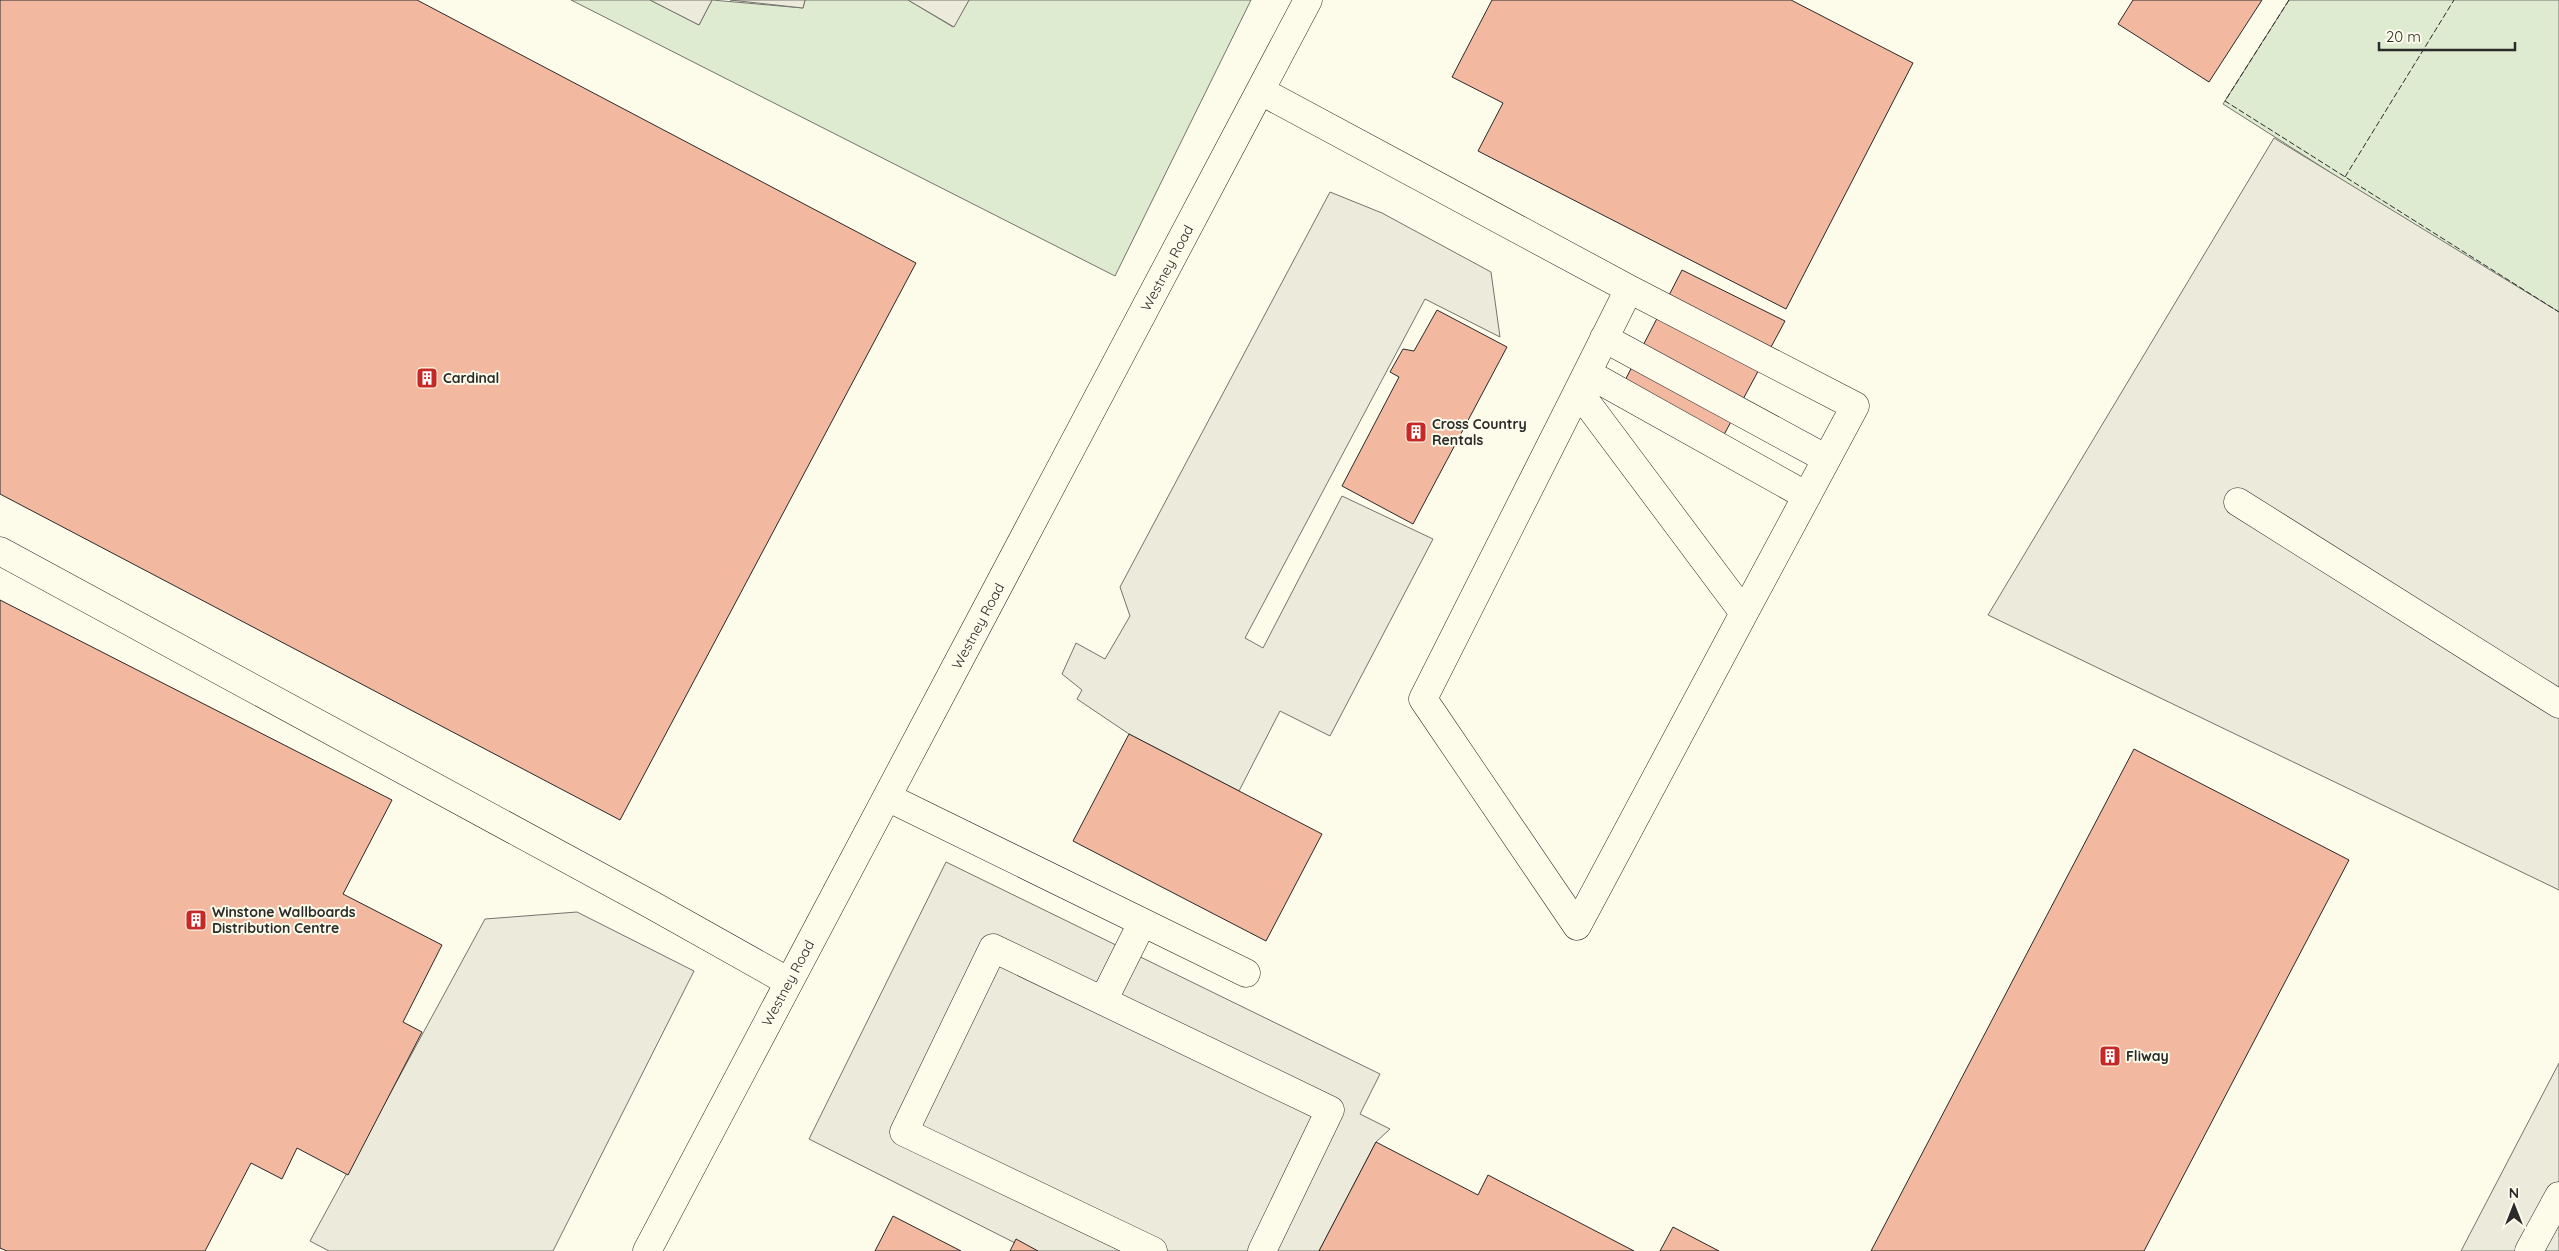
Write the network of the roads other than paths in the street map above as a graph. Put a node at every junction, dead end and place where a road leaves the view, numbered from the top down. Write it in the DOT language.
graph roads {
  1 [pos="1308,0"];
  2 [pos="1261,91"];
  3 [pos="1629,289"];
  4 [pos="1604,338"];
  5 [pos="1583,382"];
  6 [pos="1825,458"];
  7 [pos="1807,496"];
  8 [pos="2238,502"];
  9 [pos="0,551"];
  10 [pos="1744,613"];
  11 [pos="2559,704"];
  12 [pos="887,797"];
  13 [pos="1142,922"];
  14 [pos="1246,973"];
  15 [pos="789,982"];
  16 [pos="1103,1001"];
  17 [pos="2559,1196"];
  18 [pos="647,1251"];
  19 [pos="1153,1251"];
  20 [pos="1262,1251"];
  21 [pos="2529,1251"];
  1 -- 2 [label="street, Westney Road"];
  2 -- 3 [label="street"];
  2 -- 12 [label="street, Westney Road"];
  3 -- 4 [label="street"];
  3 -- 6 [label="street"];
  4 -- 5 [label="street"];
  4 -- 6 [label="street"];
  5 -- 7 [label="street"];
  5 -- 10 [label="street"];
  5 -- 10 [label="street"];
  6 -- 7 [label="street"];
  7 -- 10 [label="street"];
  8 -- 11 [label="street"];
  9 -- 15 [label="street"];
  12 -- 13 [label="street"];
  12 -- 15 [label="street, Westney Road"];
  13 -- 14 [label="street"];
  13 -- 16 [label="street"];
  15 -- 18 [label="street, Westney Road"];
  16 -- 19 [label="street"];
  16 -- 20 [label="street"];
  17 -- 21 [label="street"];
}
